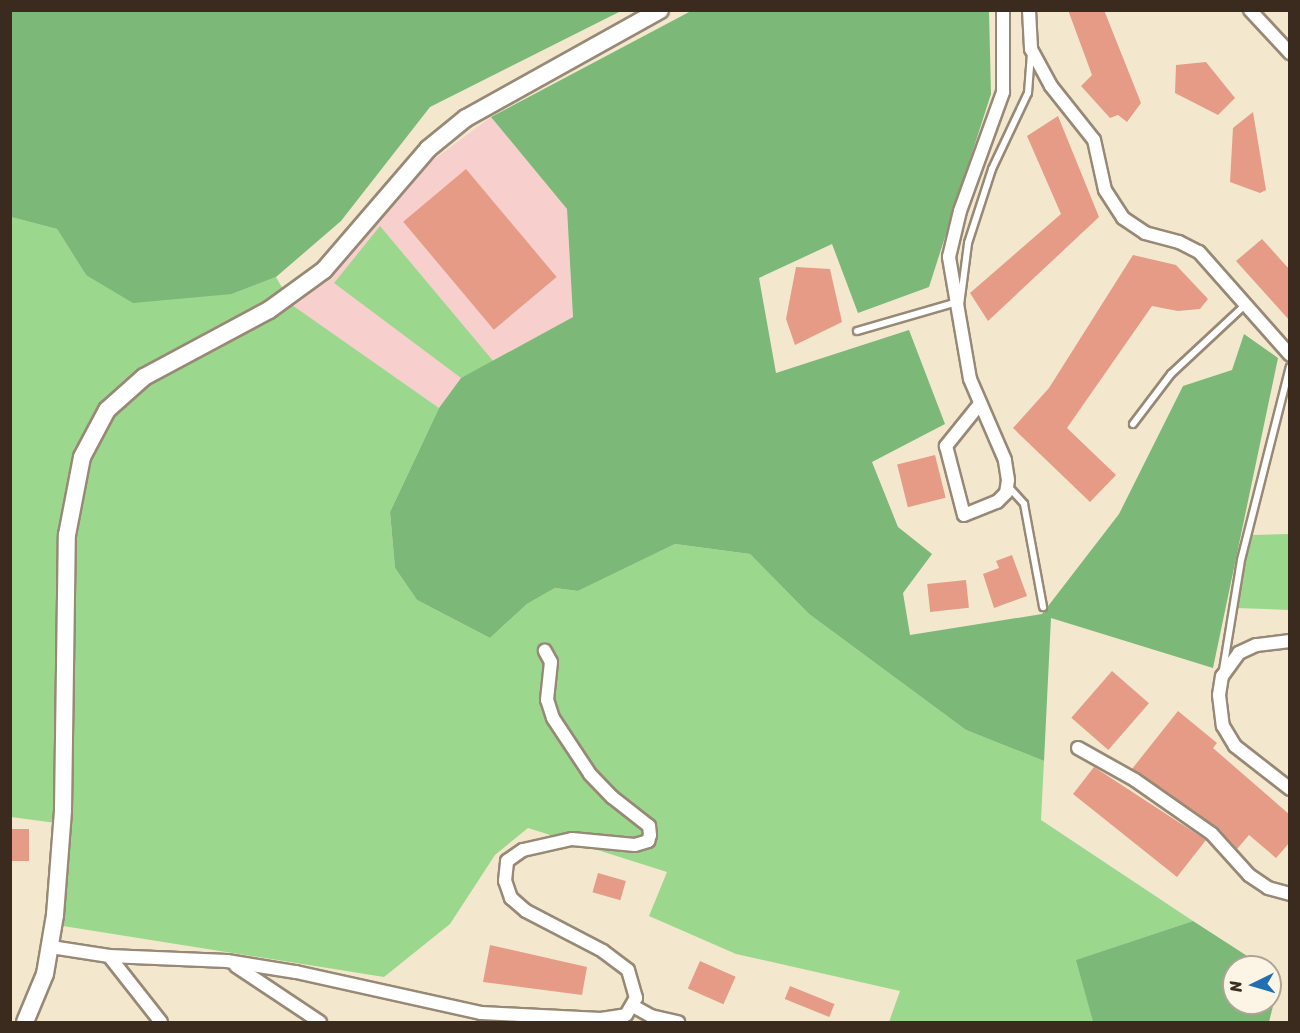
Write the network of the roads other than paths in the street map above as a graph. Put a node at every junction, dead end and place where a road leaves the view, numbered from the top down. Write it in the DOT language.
graph roads {
  1 [pos="660,10"];
  2 [pos="1003,10"];
  3 [pos="1029,10"];
  4 [pos="1250,10"];
  5 [pos="1030,49"];
  6 [pos="1290,53"];
  7 [pos="954,303"];
  8 [pos="1245,305"];
  9 [pos="957,316"];
  10 [pos="857,331"];
  11 [pos="1290,355"];
  12 [pos="1290,367"];
  13 [pos="979,405"];
  14 [pos="1133,424"];
  15 [pos="1007,485"];
  16 [pos="1043,607"];
  17 [pos="1290,641"];
  18 [pos="545,651"];
  19 [pos="1222,676"];
  20 [pos="1078,748"];
  21 [pos="1290,789"];
  22 [pos="1290,894"];
  23 [pos="51,947"];
  24 [pos="109,956"];
  25 [pos="227,961"];
  26 [pos="633,1006"];
  27 [pos="25,1023"];
  28 [pos="161,1023"];
  29 [pos="320,1023"];
  30 [pos="678,1023"];
  1 -- 23 [label="street"];
  2 -- 7 [label="street"];
  3 -- 5 [label="street"];
  4 -- 6 [label="street"];
  5 -- 8 [label="street"];
  5 -- 9 [label="lane"];
  7 -- 9 [label="street"];
  7 -- 10 [label="lane"];
  8 -- 11 [label="street"];
  8 -- 14 [label="lane"];
  9 -- 13 [label="street"];
  12 -- 19 [label="lane"];
  13 -- 15 [label="street"];
  13 -- 15 [label="street"];
  15 -- 16 [label="lane"];
  17 -- 19 [label="street"];
  18 -- 26 [label="street"];
  19 -- 21 [label="street"];
  20 -- 22 [label="street"];
  23 -- 24 [label="street"];
  23 -- 27 [label="street"];
  24 -- 25 [label="street"];
  24 -- 28 [label="street"];
  25 -- 26 [label="street"];
  25 -- 29 [label="street"];
  26 -- 30 [label="street"];
}
